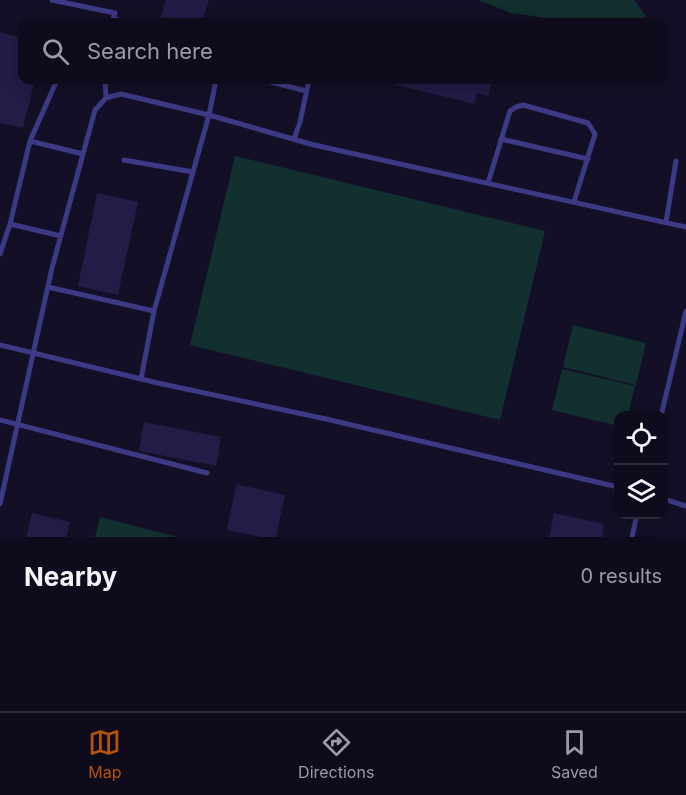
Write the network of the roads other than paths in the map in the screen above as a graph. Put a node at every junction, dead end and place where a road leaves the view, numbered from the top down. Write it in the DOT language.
graph roads {
  1 [pos="52,0"];
  2 [pos="114,18"];
  3 [pos="55,84"];
  4 [pos="105,84"];
  5 [pos="215,84"];
  6 [pos="279,84"];
  7 [pos="308,84"];
  8 [pos="306,91"];
  9 [pos="106,98"];
  10 [pos="208,116"];
  11 [pos="294,139"];
  12 [pos="501,139"];
  13 [pos="30,141"];
  14 [pos="83,154"];
  15 [pos="588,159"];
  16 [pos="124,160"];
  17 [pos="676,161"];
  18 [pos="193,172"];
  19 [pos="488,183"];
  20 [pos="574,202"];
  21 [pos="666,222"];
  22 [pos="10,224"];
  23 [pos="686,227"];
  24 [pos="61,236"];
  25 [pos="0,254"];
  26 [pos="48,287"];
  27 [pos="686,310"];
  28 [pos="154,311"];
  29 [pos="0,345"];
  30 [pos="34,354"];
  31 [pos="141,379"];
  32 [pos="662,411"];
  33 [pos="0,420"];
  34 [pos="18,426"];
  35 [pos="207,472"];
  36 [pos="2,483"];
  37 [pos="614,486"];
  38 [pos="668,501"];
  39 [pos="0,504"];
  40 [pos="686,506"];
  41 [pos="636,519"];
  42 [pos="632,537"];
  1 -- 2 [label="lane"];
  3 -- 13 [label="lane"];
  4 -- 9 [label="lane"];
  5 -- 10 [label="lane"];
  6 -- 8 [label="lane"];
  7 -- 8 [label="lane"];
  8 -- 11 [label="lane"];
  9 -- 10 [label="lane"];
  9 -- 14 [label="lane"];
  10 -- 11 [label="lane"];
  10 -- 18 [label="lane"];
  11 -- 19 [label="lane"];
  12 -- 15 [label="lane"];
  12 -- 15 [label="lane"];
  12 -- 19 [label="lane"];
  13 -- 14 [label="lane"];
  13 -- 22 [label="lane"];
  14 -- 24 [label="lane"];
  15 -- 20 [label="lane"];
  16 -- 18 [label="lane"];
  17 -- 21 [label="lane"];
  18 -- 28 [label="lane"];
  19 -- 20 [label="lane"];
  20 -- 21 [label="lane"];
  21 -- 23 [label="lane"];
  22 -- 24 [label="lane"];
  22 -- 25 [label="lane"];
  24 -- 26 [label="lane"];
  26 -- 28 [label="lane"];
  26 -- 30 [label="lane"];
  27 -- 32 [label="lane"];
  28 -- 31 [label="lane"];
  29 -- 30 [label="lane"];
  30 -- 31 [label="lane"];
  30 -- 34 [label="lane"];
  31 -- 37 [label="lane"];
  33 -- 34 [label="lane"];
  34 -- 35 [label="lane"];
  34 -- 36 [label="lane"];
  36 -- 39 [label="lane"];
  38 -- 40 [label="lane"];
  41 -- 42 [label="lane"];
}
